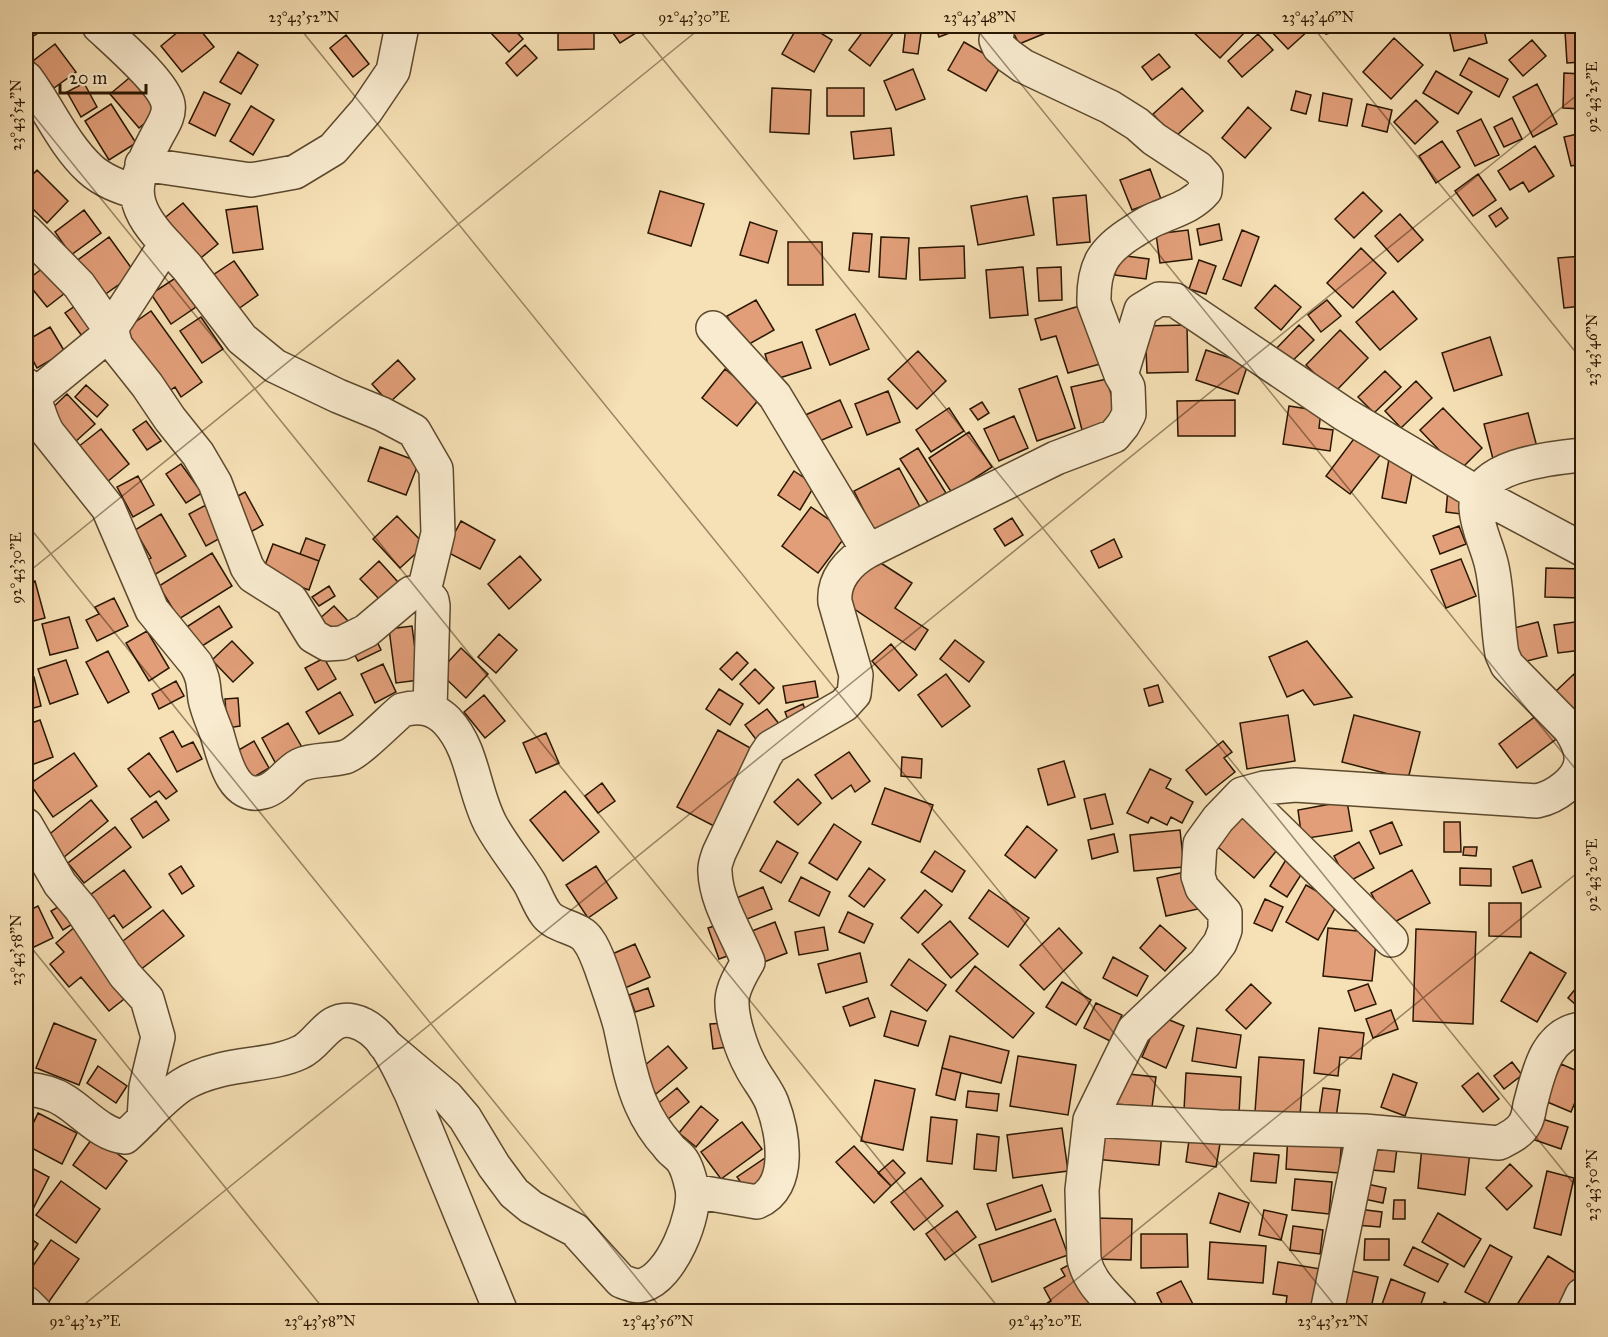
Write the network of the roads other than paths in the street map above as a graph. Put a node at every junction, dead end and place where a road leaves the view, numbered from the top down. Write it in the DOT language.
graph roads {
  1 [pos="99,26"];
  2 [pos="402,26"];
  3 [pos="998,26"];
  4 [pos="26,78"];
  5 [pos="139,178"];
  6 [pos="26,231"];
  7 [pos="166,244"];
  8 [pos="713,328"];
  9 [pos="112,332"];
  10 [pos="1121,375"];
  11 [pos="30,390"];
  12 [pos="1582,455"];
  13 [pos="1479,494"];
  14 [pos="1582,549"];
  15 [pos="868,551"];
  16 [pos="424,591"];
  17 [pos="430,708"];
  18 [pos="1242,794"];
  19 [pos="26,825"];
  20 [pos="1391,940"];
  21 [pos="1582,1029"];
  22 [pos="384,1044"];
  23 [pos="26,1089"];
  24 [pos="144,1119"];
  25 [pos="1090,1120"];
  26 [pos="1364,1131"];
  27 [pos="693,1191"];
  28 [pos="1582,1295"];
  29 [pos="26,1303"];
  30 [pos="35,1311"];
  31 [pos="501,1311"];
  32 [pos="1121,1311"];
  33 [pos="1327,1311"];
  34 [pos="1574,1311"];
  1 -- 5 [label="street"];
  2 -- 5 [label="street"];
  3 -- 10 [label="street"];
  4 -- 5 [label="street"];
  5 -- 7 [label="street"];
  6 -- 9 [label="street"];
  7 -- 9 [label="street"];
  7 -- 16 [label="street"];
  8 -- 15 [label="street"];
  9 -- 11 [label="street"];
  9 -- 16 [label="street"];
  10 -- 13 [label="street"];
  10 -- 15 [label="street"];
  11 -- 17 [label="street"];
  12 -- 13 [label="street"];
  13 -- 14 [label="street"];
  13 -- 18 [label="street"];
  15 -- 27 [label="street"];
  16 -- 17 [label="street"];
  17 -- 27 [label="street"];
  18 -- 20 [label="street"];
  18 -- 25 [label="street"];
  19 -- 24 [label="street"];
  21 -- 26 [label="street"];
  22 -- 24 [label="street"];
  22 -- 27 [label="street"];
  22 -- 31 [label="street"];
  23 -- 24 [label="street"];
  25 -- 26 [label="street"];
  25 -- 32 [label="street"];
  26 -- 33 [label="street"];
  28 -- 34 [label="street"];
  29 -- 30 [label="street"];
}
